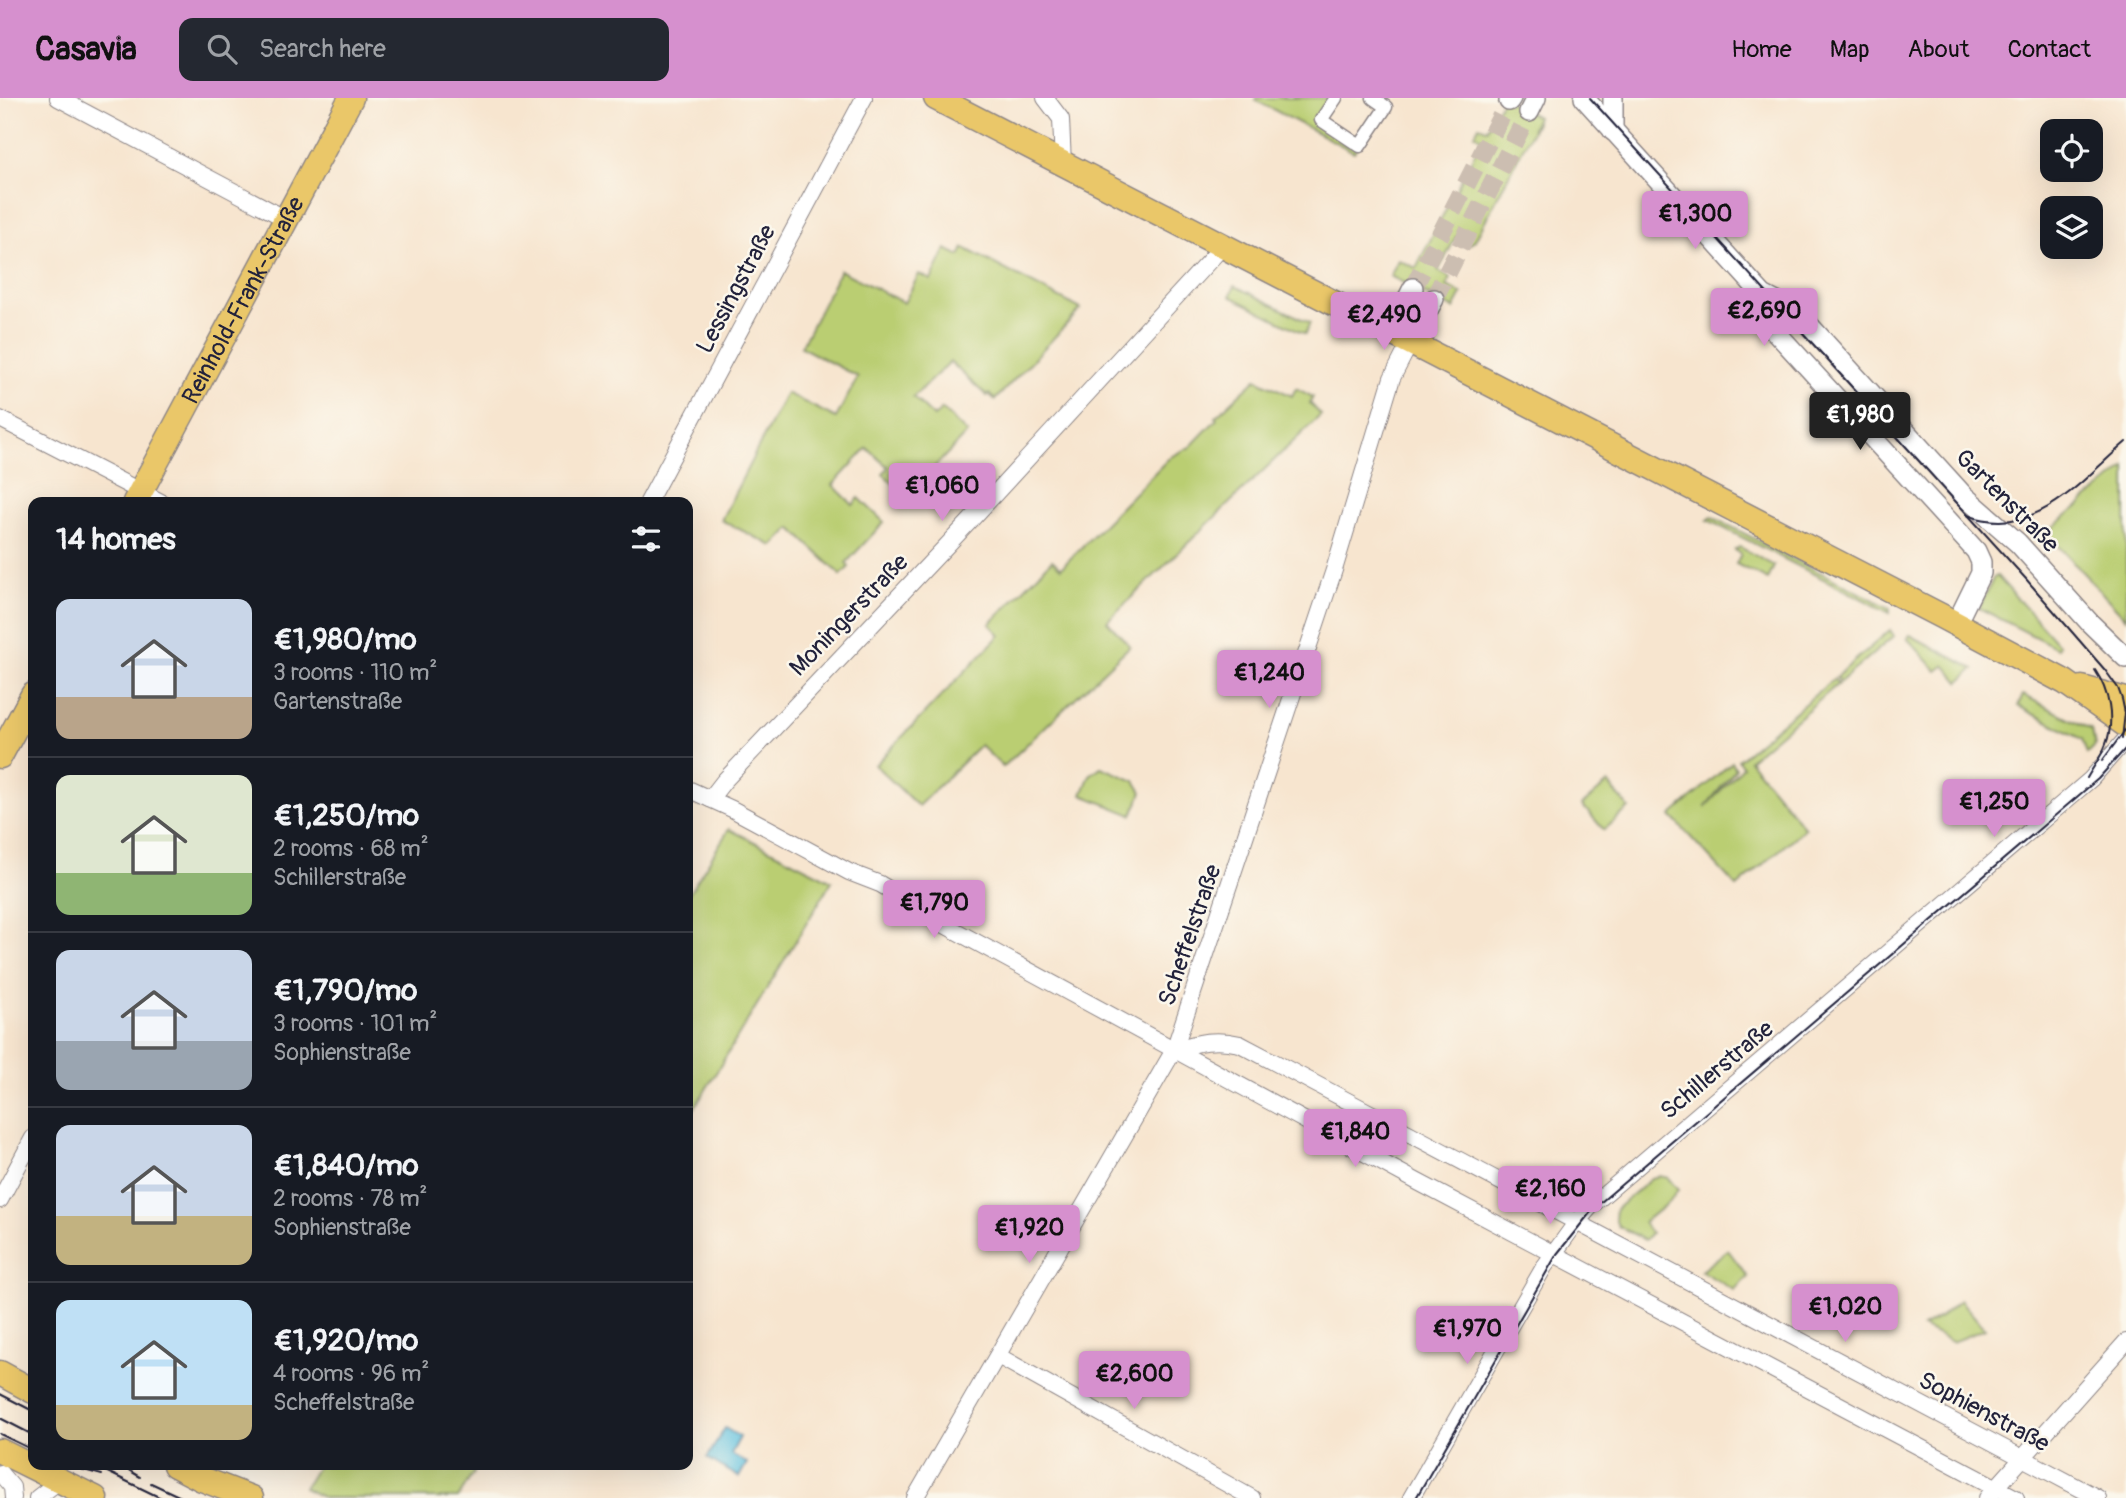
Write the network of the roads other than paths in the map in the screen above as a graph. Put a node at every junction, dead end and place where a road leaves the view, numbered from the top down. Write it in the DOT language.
graph roads {
  1 [pos="58,98"];
  2 [pos="351,98"];
  3 [pos="864,98"];
  4 [pos="936,98"];
  5 [pos="1045,98"];
  6 [pos="1336,98"];
  7 [pos="1373,98"];
  8 [pos="1584,98"];
  9 [pos="1613,98"];
  10 [pos="1613,131"];
  11 [pos="1063,164"];
  12 [pos="286,219"];
  13 [pos="1222,247"];
  14 [pos="1413,288"];
  15 [pos="1763,295"];
  16 [pos="1434,299"];
  17 [pos="1400,338"];
  18 [pos="0,419"];
  19 [pos="142,497"];
  20 [pos="147,497"];
  21 [pos="651,497"];
  22 [pos="1956,624"];
  23 [pos="2126,658"];
  24 [pos="2065,682"];
  25 [pos="2126,700"];
  26 [pos="28,704"];
  27 [pos="2126,725"];
  28 [pos="2126,738"];
  29 [pos="0,756"];
  30 [pos="693,791"];
  31 [pos="710,799"];
  32 [pos="1174,1050"];
  33 [pos="28,1147"];
  34 [pos="0,1200"];
  35 [pos="1576,1223"];
  36 [pos="1553,1252"];
  37 [pos="2126,1342"];
  38 [pos="998,1356"];
  39 [pos="0,1373"];
  40 [pos="28,1388"];
  41 [pos="0,1451"];
  42 [pos="2022,1459"];
  43 [pos="28,1465"];
  44 [pos="37,1470"];
  45 [pos="184,1470"];
  46 [pos="0,1473"];
  47 [pos="59,1481"];
  48 [pos="222,1492"];
  49 [pos="1992,1493"];
  50 [pos="13,1498"];
  51 [pos="37,1498"];
  52 [pos="95,1498"];
  53 [pos="251,1498"];
  54 [pos="915,1498"];
  55 [pos="1252,1498"];
  56 [pos="1412,1498"];
  57 [pos="2016,1498"];
  58 [pos="2098,1498"];
  1 -- 12 [label="street"];
  2 -- 12 [label="main road, Reinhold-Frank-Straße"];
  3 -- 21 [label="street, Lessingstraße"];
  4 -- 11 [label="main road"];
  5 -- 11 [label="street"];
  6 -- 7 [label="street"];
  8 -- 10 [label="street, Gartenstraße"];
  9 -- 10 [label="street"];
  10 -- 15 [label="street, Gartenstraße"];
  11 -- 13 [label="main road"];
  12 -- 20 [label="main road, Reinhold-Frank-Straße"];
  13 -- 17 [label="main road"];
  13 -- 31 [label="street, Moningerstraße"];
  14 -- 17 [label="street"];
  15 -- 22 [label="street, Gartenstraße"];
  15 -- 23 [label="street, Gartenstraße"];
  16 -- 17 [label="street"];
  17 -- 22 [label="main road"];
  17 -- 32 [label="street, Scheffelstraße"];
  18 -- 19 [label="street"];
  22 -- 24 [label="main road"];
  24 -- 25 [label="main road"];
  24 -- 27 [label="main road"];
  26 -- 29 [label="main road"];
  28 -- 35 [label="street, Schillerstraße"];
  30 -- 31 [label="street"];
  31 -- 32 [label="street"];
  32 -- 35 [label="street, Sophienstraße"];
  32 -- 36 [label="street"];
  32 -- 38 [label="street, Scheffelstraße"];
  33 -- 34 [label="street"];
  35 -- 36 [label="street, Schillerstraße"];
  35 -- 42 [label="street, Sophienstraße"];
  36 -- 49 [label="street"];
  36 -- 56 [label="street, Schillerstraße"];
  37 -- 42 [label="street"];
  38 -- 54 [label="street, Scheffelstraße"];
  38 -- 55 [label="street"];
  39 -- 40 [label="main road"];
  41 -- 43 [label="main road"];
  42 -- 49 [label="street"];
  42 -- 58 [label="street, Sophienstraße"];
  44 -- 47 [label="main road"];
  45 -- 48 [label="main road"];
  46 -- 50 [label="street"];
  47 -- 51 [label="street"];
  47 -- 52 [label="main road"];
  48 -- 53 [label="main road"];
  49 -- 57 [label="street"];
}
